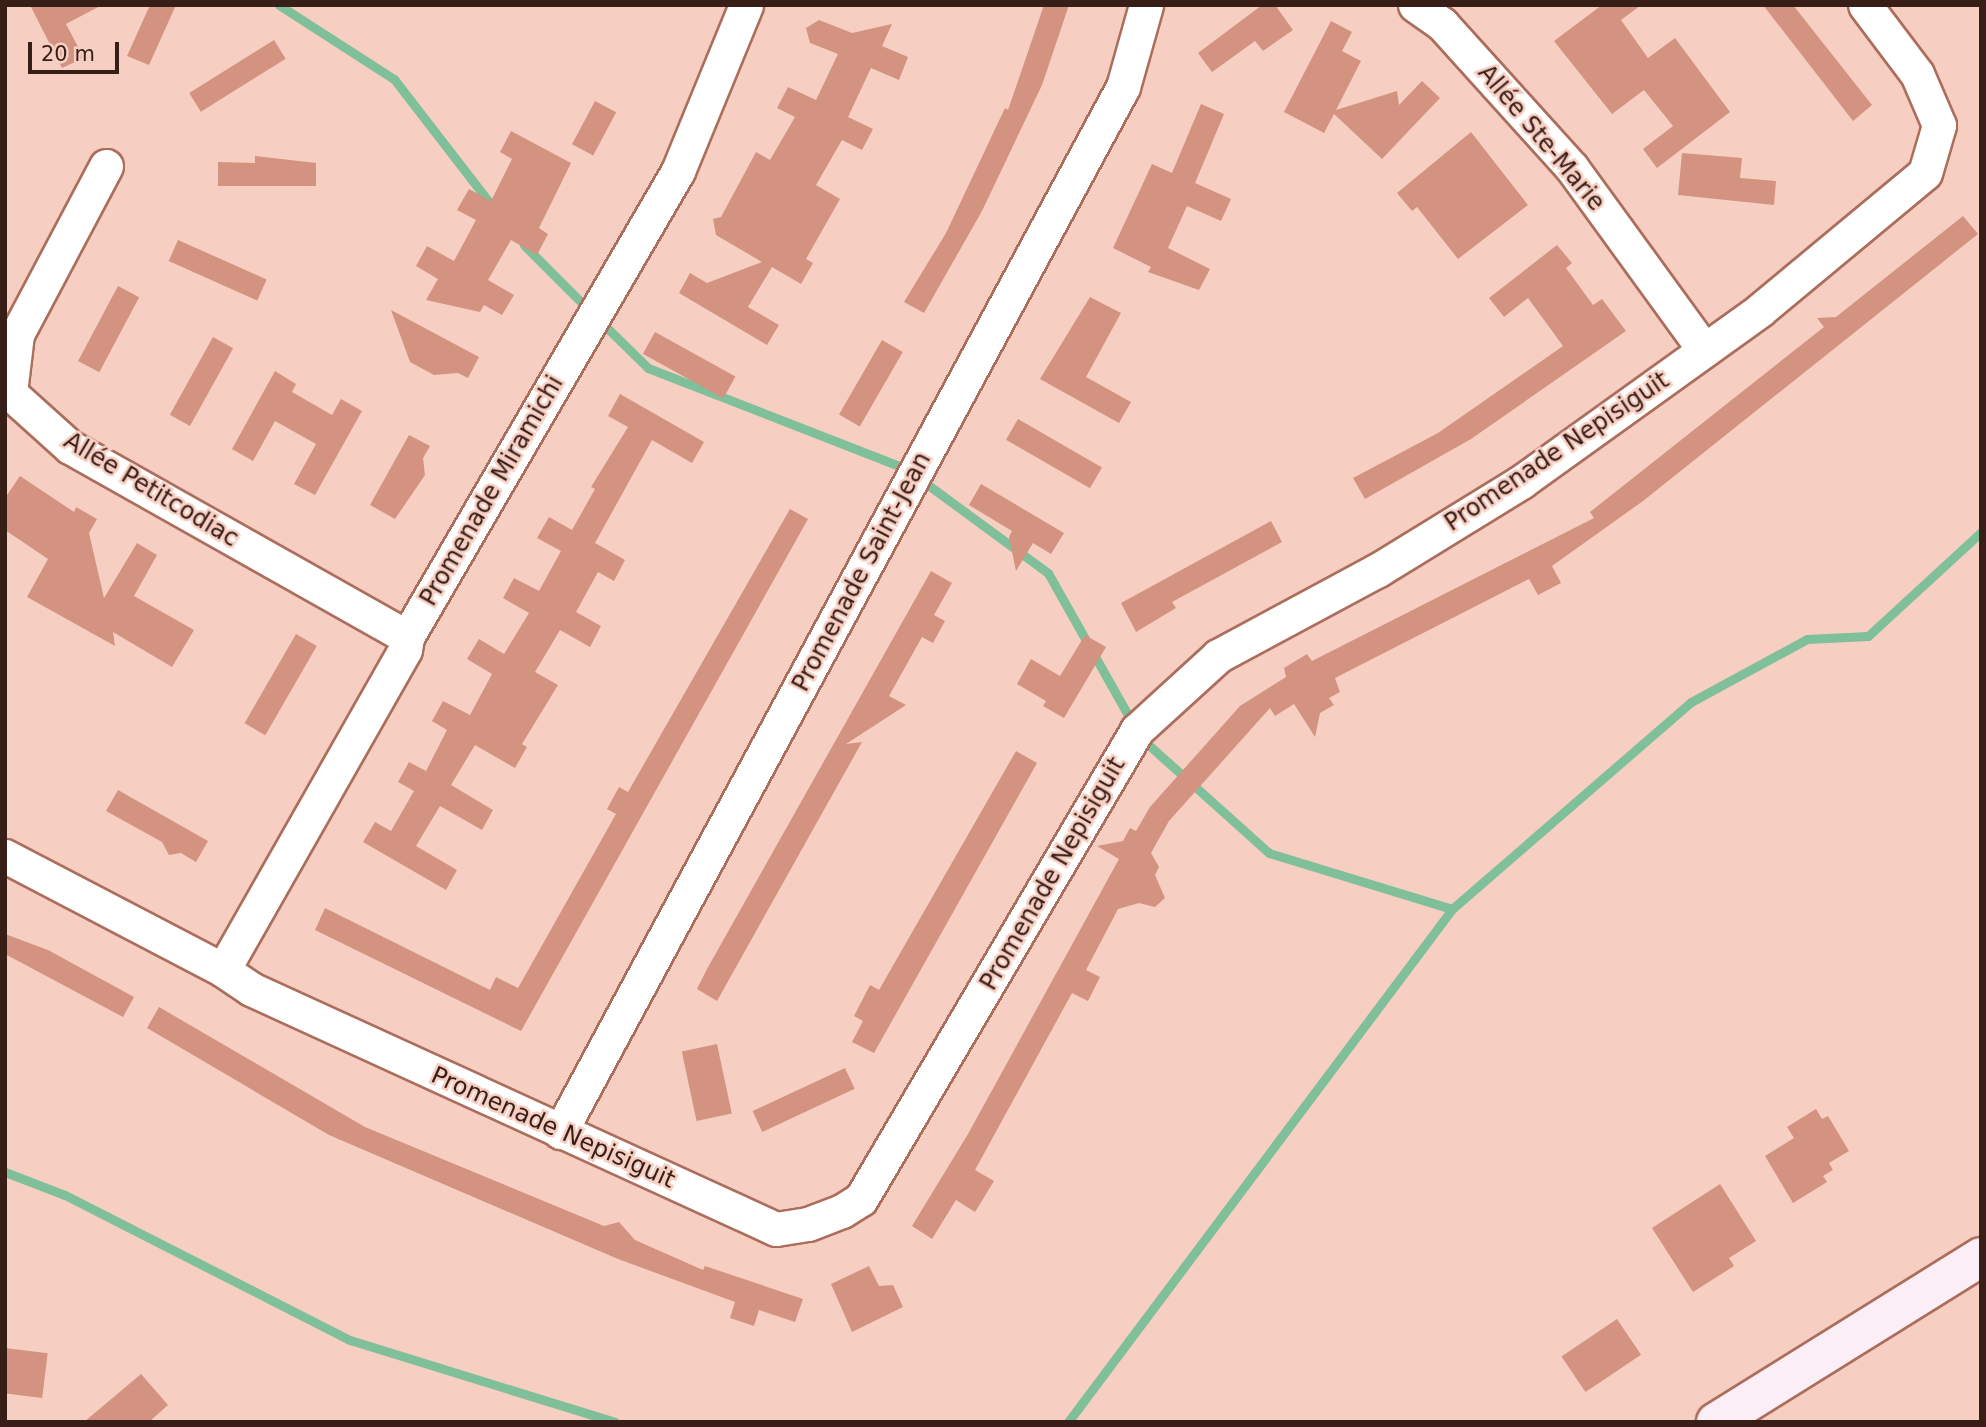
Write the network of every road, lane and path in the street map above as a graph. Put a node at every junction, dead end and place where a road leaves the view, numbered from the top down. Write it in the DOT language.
graph roads {
  1 [pos="746,5"];
  2 [pos="1146,5"];
  3 [pos="1415,5"];
  4 [pos="1865,5"];
  5 [pos="106,166"];
  6 [pos="1704,350"];
  7 [pos="407,637"];
  8 [pos="5,856"];
  9 [pos="223,970"];
  10 [pos="560,1132"];
  11 [pos="1981,1257"];
  12 [pos="1716,1422"];
  1 -- 7 [label="street, Promenade Miramichi"];
  2 -- 10 [label="street, Promenade Saint-Jean"];
  3 -- 6 [label="street, Allée Ste-Marie"];
  4 -- 6 [label="street, Promenade Nepisiguit"];
  5 -- 7 [label="street, Allée Petitcodiac"];
  6 -- 10 [label="street, Promenade Nepisiguit"];
  7 -- 9 [label="street, Promenade Miramichi"];
  8 -- 9 [label="street, Promenade Nepisiguit"];
  9 -- 10 [label="street, Promenade Nepisiguit"];
  11 -- 12 [label="street"];
}
